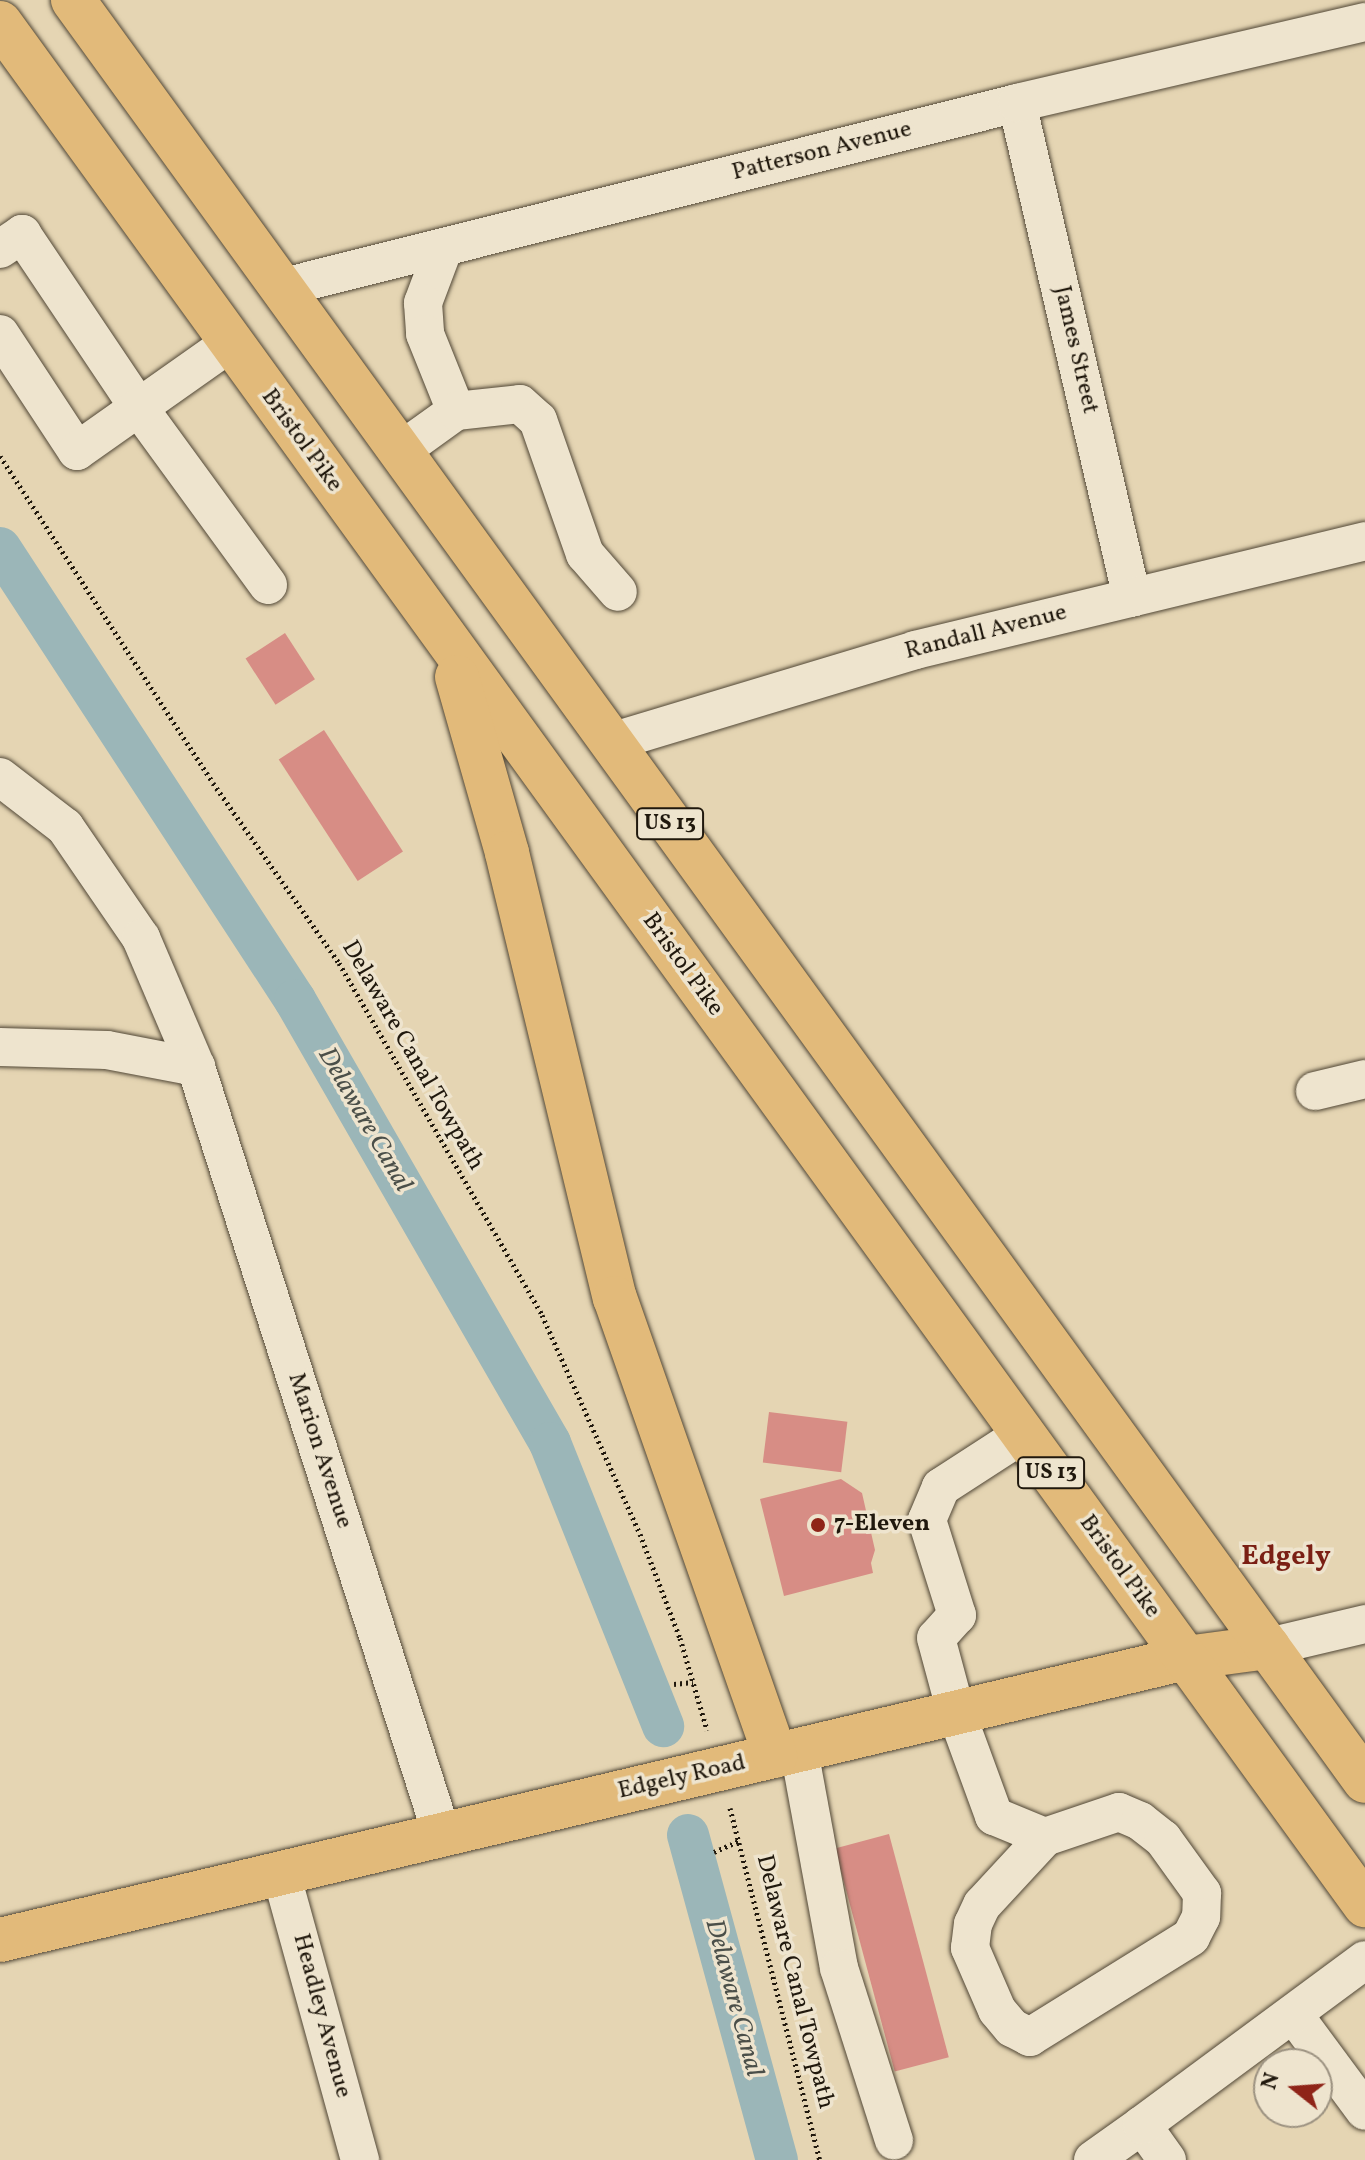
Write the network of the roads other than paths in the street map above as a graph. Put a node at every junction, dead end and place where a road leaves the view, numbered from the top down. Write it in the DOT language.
graph roads {
  1 [pos="73,0"];
  2 [pos="1365,22"];
  3 [pos="0,23"];
  4 [pos="1017,103"];
  5 [pos="444,247"];
  6 [pos="0,249"];
  7 [pos="280,288"];
  8 [pos="0,334"];
  9 [pos="230,343"];
  10 [pos="139,408"];
  11 [pos="456,411"];
  12 [pos="399,452"];
  13 [pos="1365,541"];
  14 [pos="268,585"];
  15 [pos="618,592"];
  16 [pos="1132,598"];
  17 [pos="444,638"];
  18 [pos="611,742"];
  19 [pos="0,777"];
  20 [pos="0,1047"];
  21 [pos="196,1067"];
  22 [pos="1365,1079"];
  23 [pos="1315,1091"];
  24 [pos="1023,1434"];
  25 [pos="1365,1624"];
  26 [pos="1268,1647"];
  27 [pos="1186,1658"];
  28 [pos="956,1712"];
  29 [pos="787,1753"];
  30 [pos="1365,1781"];
  31 [pos="442,1835"];
  32 [pos="1045,1837"];
  33 [pos="281,1873"];
  34 [pos="1365,1905"];
  35 [pos="0,1940"];
  36 [pos="1365,1960"];
  37 [pos="1294,2015"];
  38 [pos="1365,2111"];
  39 [pos="1142,2125"];
  40 [pos="894,2140"];
  41 [pos="360,2160"];
  42 [pos="1093,2160"];
  43 [pos="1167,2160"];
  1 -- 7 [label="main road, US 13"];
  2 -- 4 [label="street, Patterson Avenue"];
  3 -- 9 [label="main road, Bristol Pike / US 13"];
  4 -- 5 [label="street, Patterson Avenue"];
  4 -- 16 [label="street, James Street"];
  5 -- 7 [label="street, Patterson Avenue"];
  5 -- 11 [label="street"];
  6 -- 10 [label="street"];
  7 -- 12 [label="main road, US 13"];
  8 -- 10 [label="street"];
  9 -- 10 [label="street"];
  9 -- 17 [label="main road, Bristol Pike / US 13"];
  10 -- 14 [label="street"];
  11 -- 12 [label="street"];
  11 -- 15 [label="street"];
  12 -- 18 [label="main road, US 13"];
  13 -- 16 [label="street, Randall Avenue"];
  16 -- 18 [label="street, Randall Avenue"];
  17 -- 24 [label="main road, Bristol Pike / US 13"];
  17 -- 29 [label="main road"];
  18 -- 26 [label="main road, US 13"];
  19 -- 21 [label="street, Marion Avenue"];
  20 -- 21 [label="street"];
  21 -- 31 [label="street, Marion Avenue"];
  22 -- 23 [label="street"];
  24 -- 27 [label="main road, Bristol Pike / US 13"];
  24 -- 28 [label="street"];
  25 -- 26 [label="street, Edgely Road"];
  26 -- 27 [label="main road, Edgely Road"];
  26 -- 30 [label="main road, US 13"];
  27 -- 28 [label="main road, Edgely Road"];
  27 -- 34 [label="main road, Bristol Pike / US 13"];
  28 -- 29 [label="main road, Edgely Road"];
  28 -- 32 [label="street"];
  29 -- 31 [label="main road, Edgely Road"];
  29 -- 40 [label="street"];
  31 -- 33 [label="main road, Edgely Road"];
  32 -- 32 [label="street"];
  33 -- 35 [label="main road, Edgely Road"];
  33 -- 41 [label="street, Headley Avenue"];
  36 -- 37 [label="street"];
  37 -- 38 [label="street"];
  37 -- 39 [label="street"];
  39 -- 42 [label="street"];
  39 -- 43 [label="street"];
}
